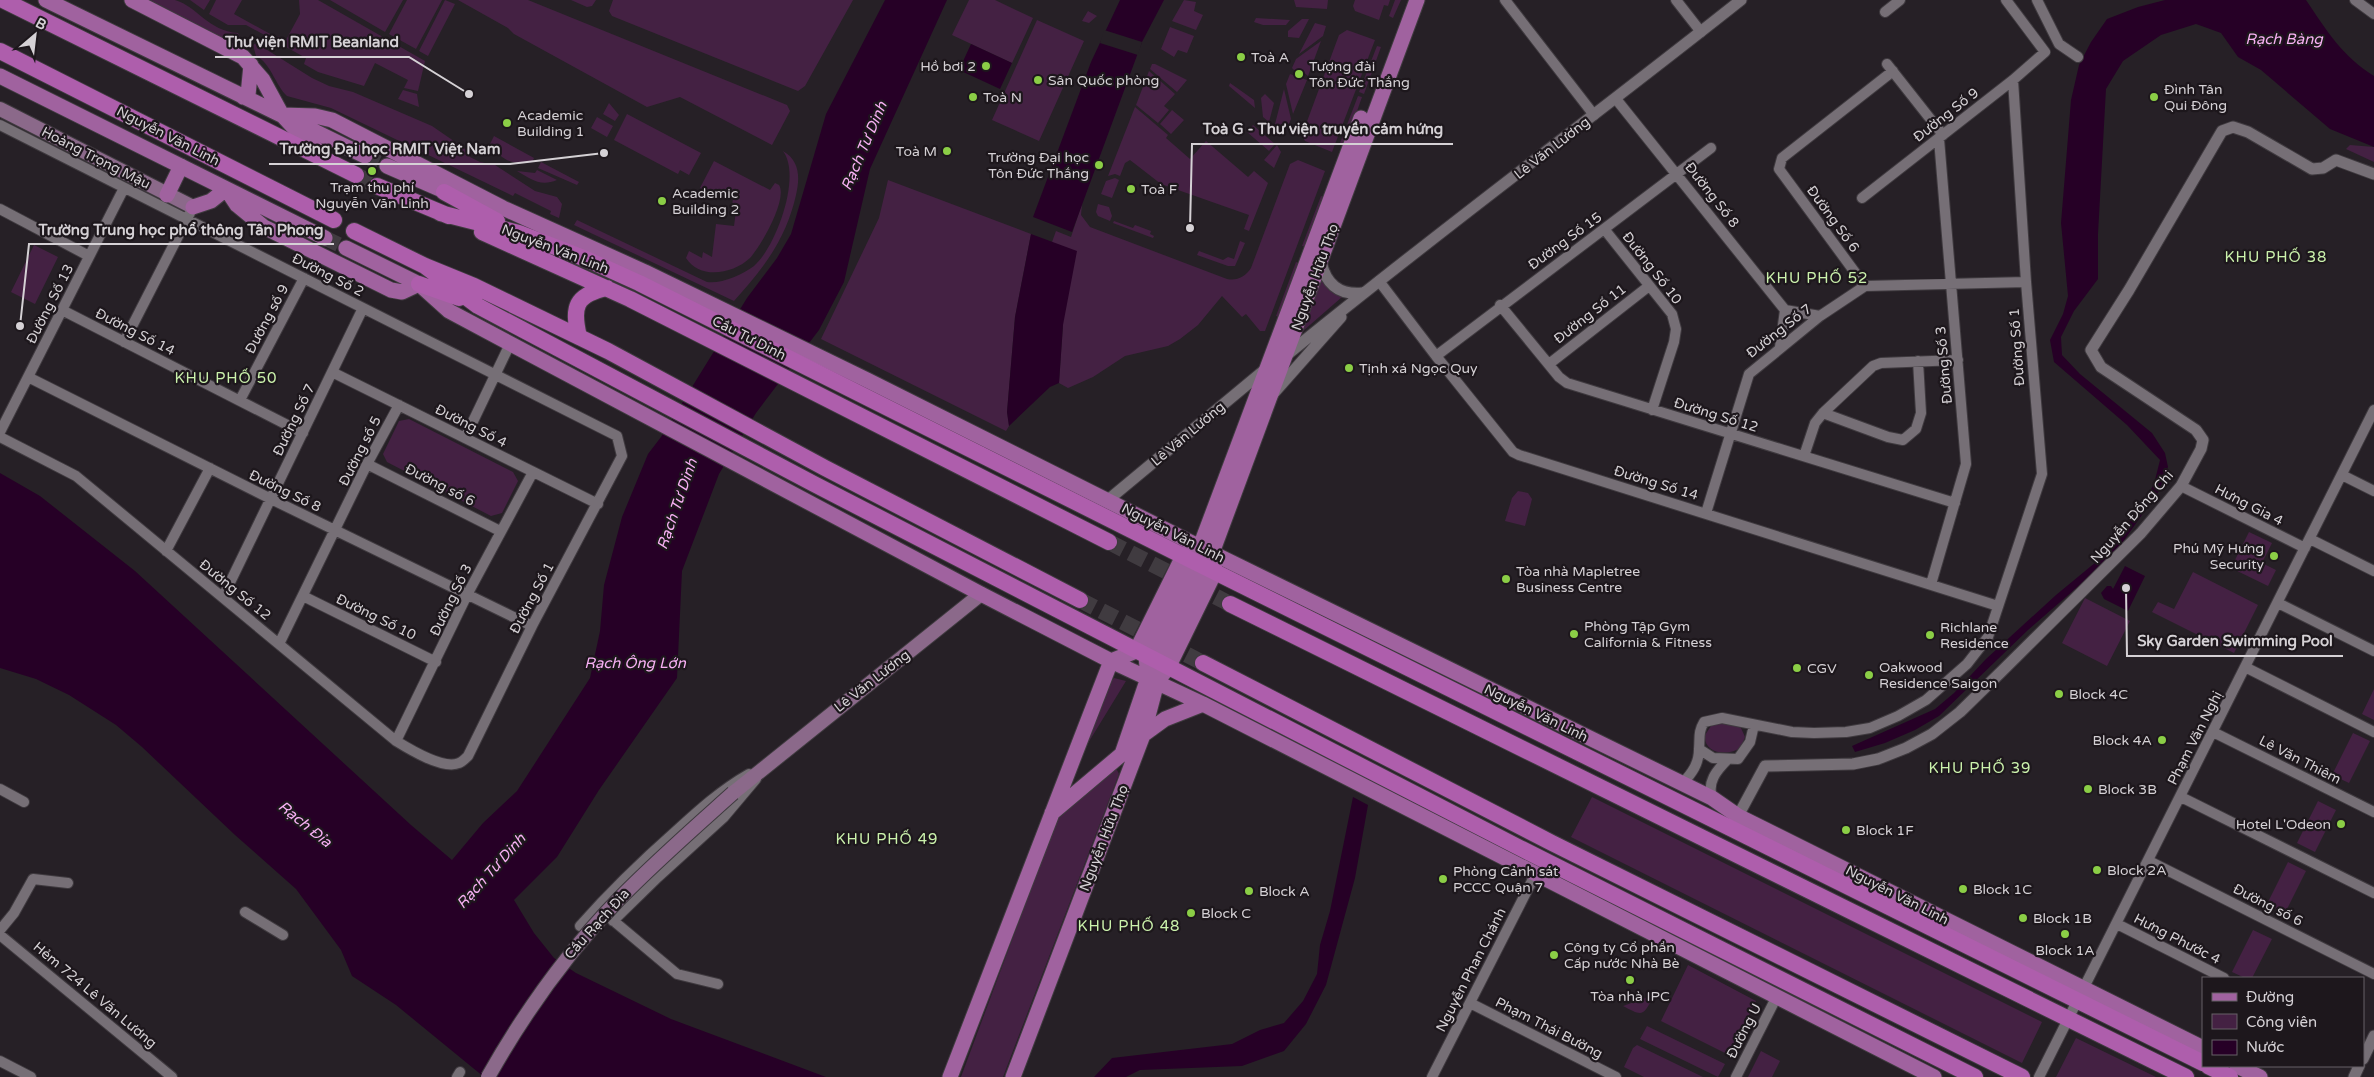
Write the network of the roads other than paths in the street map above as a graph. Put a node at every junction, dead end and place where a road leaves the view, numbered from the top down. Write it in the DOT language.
graph roads {
  1 [pos="3,0"];
  2 [pos="46,0"];
  3 [pos="132,0"];
  4 [pos="1406,0"];
  5 [pos="1417,0"];
  6 [pos="1505,0"];
  7 [pos="1676,0"];
  8 [pos="1741,0"];
  9 [pos="1900,0"];
  10 [pos="2006,0"];
  11 [pos="2037,0"];
  12 [pos="2355,0"];
  13 [pos="1885,12"];
  14 [pos="2374,14"];
  15 [pos="1701,32"];
  16 [pos="1,52"];
  17 [pos="2078,57"];
  18 [pos="251,65"];
  19 [pos="0,76"];
  20 [pos="2013,80"];
  21 [pos="243,97"];
  22 [pos="1616,98"];
  23 [pos="0,109"];
  24 [pos="282,115"];
  25 [pos="1594,116"];
  26 [pos="0,125"];
  27 [pos="1941,137"];
  28 [pos="1711,148"];
  29 [pos="366,156"];
  30 [pos="181,166"];
  31 [pos="387,166"];
  32 [pos="342,168"];
  33 [pos="1677,173"];
  34 [pos="2374,174"];
  35 [pos="356,176"];
  36 [pos="377,186"];
  37 [pos="124,188"];
  38 [pos="226,189"];
  39 [pos="444,192"];
  40 [pos="167,195"];
  41 [pos="1862,198"];
  42 [pos="503,208"];
  43 [pos="0,209"];
  44 [pos="190,213"];
  45 [pos="440,213"];
  46 [pos="334,220"];
  47 [pos="1605,230"];
  48 [pos="354,231"];
  49 [pos="519,233"];
  50 [pos="325,238"];
  51 [pos="346,248"];
  52 [pos="89,256"];
  53 [pos="1321,262"];
  54 [pos="425,266"];
  55 [pos="642,277"];
  56 [pos="304,278"];
  57 [pos="1379,281"];
  58 [pos="2026,282"];
  59 [pos="1950,283"];
  60 [pos="419,284"];
  61 [pos="1649,286"];
  62 [pos="1865,286"];
  63 [pos="607,288"];
  64 [pos="1362,293"];
  65 [pos="630,299"];
  66 [pos="1500,305"];
  67 [pos="478,306"];
  68 [pos="363,308"];
  69 [pos="62,310"];
  70 [pos="1785,310"];
  71 [pos="1820,316"];
  72 [pos="579,336"];
  73 [pos="124,342"];
  74 [pos="510,344"];
  75 [pos="1780,347"];
  76 [pos="1288,354"];
  77 [pos="1436,356"];
  78 [pos="1958,360"];
  79 [pos="1918,361"];
  80 [pos="1549,364"];
  81 [pos="1268,367"];
  82 [pos="332,372"];
  83 [pos="495,375"];
  84 [pos="28,377"];
  85 [pos="864,387"];
  86 [pos="1272,395"];
  87 [pos="240,400"];
  88 [pos="399,405"];
  89 [pos="1652,410"];
  90 [pos="2374,410"];
  91 [pos="1822,413"];
  92 [pos="0,432"];
  93 [pos="303,433"];
  94 [pos="1730,434"];
  95 [pos="617,436"];
  96 [pos="0,437"];
  97 [pos="465,438"];
  98 [pos="1804,456"];
  99 [pos="367,464"];
  100 [pos="210,468"];
  101 [pos="533,472"];
  102 [pos="2342,475"];
  103 [pos="2181,486"];
  104 [pos="2374,491"];
  105 [pos="271,499"];
  106 [pos="1108,500"];
  107 [pos="1955,503"];
  108 [pos="598,504"];
  109 [pos="1706,513"];
  110 [pos="335,530"];
  111 [pos="500,531"];
  112 [pos="1109,542"];
  113 [pos="2307,544"];
  114 [pos="166,551"];
  115 [pos="1202,559"];
  116 [pos="2374,571"];
  117 [pos="1931,584"];
  118 [pos="981,594"];
  119 [pos="467,595"];
  120 [pos="303,596"];
  121 [pos="223,598"];
  122 [pos="1080,600"];
  123 [pos="2278,603"];
  124 [pos="1230,604"];
  125 [pos="1998,606"];
  126 [pos="532,626"];
  127 [pos="279,644"];
  128 [pos="2374,651"];
  129 [pos="1152,659"];
  130 [pos="1111,661"];
  131 [pos="436,662"];
  132 [pos="1203,664"];
  133 [pos="2245,667"];
  134 [pos="1152,680"];
  135 [pos="1203,704"];
  136 [pos="1754,725"];
  137 [pos="2213,732"];
  138 [pos="2374,732"];
  139 [pos="1143,735"];
  140 [pos="396,741"];
  141 [pos="1700,749"];
  142 [pos="1598,752"];
  143 [pos="1728,760"];
  144 [pos="451,764"];
  145 [pos="763,768"];
  146 [pos="1682,784"];
  147 [pos="0,789"];
  148 [pos="733,793"];
  149 [pos="2181,797"];
  150 [pos="1712,798"];
  151 [pos="24,802"];
  152 [pos="2374,812"];
  153 [pos="1052,813"];
  154 [pos="1736,823"];
  155 [pos="2149,861"];
  156 [pos="1535,875"];
  157 [pos="68,883"];
  158 [pos="2374,893"];
  159 [pos="596,907"];
  160 [pos="245,912"];
  161 [pos="613,921"];
  162 [pos="2117,924"];
  163 [pos="580,926"];
  164 [pos="0,933"];
  165 [pos="283,935"];
  166 [pos="2374,974"];
  167 [pos="2222,977"];
  168 [pos="1784,981"];
  169 [pos="718,984"];
  170 [pos="2080,995"];
  171 [pos="1776,998"];
  172 [pos="1470,1003"];
  173 [pos="2069,1018"];
  174 [pos="2374,1036"];
  175 [pos="2202,1048"];
  176 [pos="2364,1052"];
  177 [pos="0,1061"];
  178 [pos="2202,1062"];
  179 [pos="2210,1067"];
  180 [pos="2240,1067"];
  181 [pos="30,1077"];
  182 [pos="172,1077"];
  183 [pos="488,1077"];
  184 [pos="950,1077"];
  185 [pos="1013,1077"];
  186 [pos="1432,1077"];
  187 [pos="1616,1077"];
  188 [pos="1736,1077"];
  189 [pos="1934,1077"];
  190 [pos="1975,1077"];
  191 [pos="2022,1077"];
  192 [pos="2039,1077"];
  193 [pos="2186,1077"];
  194 [pos="2230,1077"];
  195 [pos="2260,1077"];
  1 -- 32 [label="highway, Nguyễn Văn Linh"];
  2 -- 21 [label="main road, Nguyễn Văn Linh"];
  3 -- 18 [label="main road"];
  4 -- 81 [label="main road, Nguyễn Hữu Thọ"];
  5 -- 53 [label="main road, Nguyễn Hữu Thọ"];
  6 -- 25 [label="street"];
  7 -- 15 [label="street"];
  8 -- 15 [label="street, Lê Văn Lương"];
  9 -- 13 [label="street"];
  10 -- 20 [label="street, Đường Số 9"];
  11 -- 17 [label="street"];
  12 -- 14 [label="street"];
  15 -- 22 [label="street, Lê Văn Lương"];
  16 -- 46 [label="highway, Nguyễn Văn Linh"];
  18 -- 21 [label="main road"];
  18 -- 24 [label="main road"];
  19 -- 30 [label="main road, Nguyễn Văn Linh"];
  20 -- 27 [label="street, Đường Số 9"];
  20 -- 58 [label="street, Đường Số 1"];
  21 -- 24 [label="main road, Nguyễn Văn Linh"];
  22 -- 25 [label="street, Lê Văn Lương"];
  22 -- 33 [label="street, Đường Số 8"];
  23 -- 40 [label="main road, Hoàng Trọng Mậu"];
  24 -- 29 [label="main road, Nguyễn Văn Linh"];
  24 -- 32 [label="main road, Nguyễn Văn Linh"];
  24 -- 42 [label="main road, Nguyễn Văn Linh"];
  25 -- 57 [label="street, Lê Văn Lương"];
  26 -- 37 [label="street, Đường Số 2"];
  27 -- 41 [label="street, Đường Số 9"];
  27 -- 59 [label="street, Đường Số 3"];
  27 -- 62 [label="street, Đường Số 6"];
  28 -- 33 [label="street, Đường Số 15"];
  30 -- 38 [label="main road, Nguyễn Văn Linh"];
  30 -- 40 [label="main road"];
  31 -- 39 [label="main road, Nguyễn Văn Linh"];
  32 -- 35 [label="highway, Nguyễn Văn Linh"];
  33 -- 47 [label="street, Đường Số 15"];
  33 -- 70 [label="street, Đường Số 8"];
  34 -- 103 [label="street, Nguyễn Đổng Chi"];
  36 -- 45 [label="highway, Nguyễn Văn Linh"];
  37 -- 44 [label="street, Đường Số 2"];
  37 -- 52 [label="street, Đường Số 13"];
  38 -- 44 [label="main road"];
  38 -- 50 [label="main road, Nguyễn Văn Linh"];
  38 -- 60 [label="main road, Nguyễn Văn Linh"];
  39 -- 42 [label="main road, Nguyễn Văn Linh"];
  39 -- 49 [label="highway"];
  40 -- 44 [label="main road, Hoàng Trọng Mậu"];
  42 -- 55 [label="main road, Nguyễn Văn Linh"];
  43 -- 52 [label="street"];
  44 -- 56 [label="street, Đường Số 2"];
  44 -- 73 [label="street"];
  45 -- 49 [label="highway, Nguyễn Văn Linh"];
  45 -- 63 [label="highway, Nguyễn Văn Linh"];
  47 -- 61 [label="street, Đường Số 10"];
  47 -- 66 [label="street, Đường Số 15"];
  48 -- 54 [label="highway"];
  49 -- 55 [label="highway, Nguyễn Văn Linh"];
  51 -- 60 [label="main road"];
  52 -- 69 [label="street, Đường Số 13"];
  53 -- 64 [label="street"];
  53 -- 76 [label="main road, Nguyễn Hữu Thọ"];
  54 -- 67 [label="highway"];
  54 -- 72 [label="highway"];
  55 -- 85 [label="highway, Cầu Tư Dinh"];
  56 -- 68 [label="street, Đường Số 2"];
  56 -- 87 [label="street, Đường số 9"];
  57 -- 64 [label="street, Lê Văn Lương"];
  57 -- 77 [label="street, Đường Số 14"];
  58 -- 59 [label="street"];
  58 -- 125 [label="street, Đường Số 1"];
  59 -- 62 [label="street"];
  59 -- 78 [label="street, Đường Số 3"];
  60 -- 67 [label="highway"];
  60 -- 74 [label="main road"];
  61 -- 80 [label="street, Đường Số 11"];
  61 -- 89 [label="street, Đường Số 10"];
  62 -- 71 [label="street, Đường Số 7"];
  63 -- 65 [label="highway, Nguyễn Văn Linh"];
  63 -- 72 [label="highway"];
  64 -- 76 [label="street, Lê Văn Lương"];
  64 -- 86 [label="street, Lê Văn Lương"];
  65 -- 112 [label="highway, Cầu Tư Dinh"];
  66 -- 77 [label="street, Đường Số 15"];
  66 -- 80 [label="street, Đường Số 12"];
  67 -- 129 [label="highway"];
  68 -- 82 [label="street, Đường Số 7"];
  68 -- 83 [label="street, Đường Số 2"];
  69 -- 73 [label="street, Đường Số 14"];
  69 -- 84 [label="street, Đường Số 13"];
  70 -- 71 [label="street"];
  70 -- 75 [label="street"];
  71 -- 75 [label="street, Đường Số 7"];
  72 -- 122 [label="highway"];
  73 -- 87 [label="street, Đường Số 14"];
  74 -- 83 [label="street"];
  74 -- 118 [label="main road"];
  75 -- 94 [label="street, Đường Số 7"];
  76 -- 86 [label="main road, Nguyễn Hữu Thọ"];
  77 -- 109 [label="street, Đường Số 14"];
  78 -- 79 [label="street"];
  78 -- 107 [label="street, Đường Số 3"];
  79 -- 91 [label="street"];
  79 -- 91 [label="street"];
  80 -- 89 [label="street, Đường Số 12"];
  81 -- 106 [label="street, Lê Văn Lương"];
  81 -- 115 [label="main road, Nguyễn Hữu Thọ"];
  82 -- 88 [label="street, Đường Số 4"];
  82 -- 93 [label="street, Đường Số 7"];
  83 -- 95 [label="street, Đường Số 2"];
  83 -- 97 [label="street"];
  84 -- 92 [label="street, Đường Số 13"];
  84 -- 100 [label="street, Đường Số 8"];
  85 -- 106 [label="main road, Nguyễn Văn Linh"];
  85 -- 115 [label="highway, Nguyễn Văn Linh"];
  86 -- 115 [label="main road, Nguyễn Hữu Thọ"];
  87 -- 93 [label="street, Đường Số 14"];
  88 -- 97 [label="street, Đường Số 4"];
  88 -- 99 [label="street, Đường số 5"];
  89 -- 94 [label="street, Đường Số 12"];
  90 -- 102 [label="street, Phạm Văn Nghị"];
  91 -- 98 [label="street"];
  93 -- 105 [label="street, Đường Số 7"];
  94 -- 98 [label="street, Đường Số 12"];
  94 -- 109 [label="street, Đường Số 7"];
  95 -- 108 [label="street, Đường Số 1"];
  96 -- 114 [label="street, Đường Số 12"];
  97 -- 101 [label="street, Đường Số 4"];
  98 -- 107 [label="street, Đường Số 12"];
  99 -- 110 [label="street, Đường số 5"];
  99 -- 111 [label="street, Đường số 6"];
  100 -- 105 [label="street, Đường Số 8"];
  100 -- 114 [label="street"];
  101 -- 108 [label="street, Đường Số 4"];
  101 -- 111 [label="street, Đường Số 3"];
  102 -- 104 [label="street"];
  102 -- 113 [label="street, Phạm Văn Nghị"];
  103 -- 113 [label="street, Hưng Gia 4"];
  103 -- 154 [label="street, Nguyễn Đổng Chi"];
  105 -- 110 [label="street, Đường Số 8"];
  105 -- 121 [label="street, Đường Số 7"];
  106 -- 115 [label="main road, Nguyễn Văn Linh"];
  107 -- 117 [label="street, Đường Số 3"];
  108 -- 126 [label="street, Đường Số 1"];
  109 -- 117 [label="street, Đường Số 14"];
  110 -- 119 [label="street, Đường Số 8"];
  110 -- 120 [label="street, Đường số 5"];
  111 -- 119 [label="street, Đường Số 3"];
  113 -- 116 [label="street, Hưng Gia 4"];
  113 -- 123 [label="street, Phạm Văn Nghị"];
  114 -- 121 [label="street, Đường Số 12"];
  115 -- 129 [label="main road, Nguyễn Hữu Thọ"];
  115 -- 129 [label="main road, Nguyễn Hữu Thọ"];
  115 -- 142 [label="highway, Nguyễn Văn Linh"];
  117 -- 125 [label="street, Đường Số 14"];
  118 -- 130 [label="main road"];
  118 -- 145 [label="main road, Lê Văn Lương"];
  119 -- 126 [label="street, Đường Số 8"];
  119 -- 131 [label="street, Đường Số 3"];
  120 -- 127 [label="street, Đường số 5"];
  120 -- 131 [label="street, Đường Số 10"];
  121 -- 127 [label="street, Đường Số 12"];
  123 -- 128 [label="street"];
  123 -- 133 [label="street, Phạm Văn Nghị"];
  124 -- 173 [label="highway"];
  125 -- 136 [label="street, Đường Số 1"];
  126 -- 144 [label="street, Đường Số 1"];
  127 -- 140 [label="street, Đường Số 12"];
  129 -- 130 [label="main road"];
  129 -- 134 [label="main road, Nguyễn Hữu Thọ"];
  129 -- 134 [label="main road, Nguyễn Hữu Thọ"];
  129 -- 168 [label="highway"];
  130 -- 134 [label="main road"];
  130 -- 153 [label="main road, Nguyễn Hữu Thọ"];
  131 -- 140 [label="street, Đường Số 3"];
  132 -- 191 [label="highway"];
  133 -- 137 [label="street, Phạm Văn Nghị"];
  133 -- 138 [label="street"];
  134 -- 135 [label="main road"];
  134 -- 139 [label="main road, Nguyễn Hữu Thọ"];
  134 -- 153 [label="main road, Nguyễn Hữu Thọ"];
  135 -- 139 [label="main road"];
  135 -- 156 [label="main road"];
  136 -- 141 [label="street"];
  136 -- 143 [label="street"];
  137 -- 149 [label="street, Phạm Văn Nghị"];
  137 -- 152 [label="street, Lê Văn Thiêm"];
  139 -- 185 [label="main road, Nguyễn Hữu Thọ"];
  140 -- 144 [label="street, Đường Số 12"];
  141 -- 143 [label="street"];
  141 -- 146 [label="street"];
  142 -- 146 [label="main road, Nguyễn Văn Linh"];
  142 -- 154 [label="highway, Nguyễn Văn Linh"];
  143 -- 150 [label="street"];
  145 -- 148 [label="main road, Lê Văn Lương"];
  145 -- 159 [label="street, Lê Văn Lương"];
  145 -- 161 [label="street, Lê Văn Lương"];
  146 -- 150 [label="main road, Nguyễn Văn Linh"];
  147 -- 151 [label="street"];
  148 -- 183 [label="main road, Cầu Rạch Đỉa, bridge"];
  149 -- 155 [label="street, Phạm Văn Nghị"];
  149 -- 158 [label="street"];
  150 -- 154 [label="main road, Nguyễn Văn Linh"];
  153 -- 184 [label="main road, Nguyễn Hữu Thọ"];
  154 -- 170 [label="highway, Nguyễn Văn Linh"];
  155 -- 162 [label="street, Phạm Văn Nghị"];
  155 -- 166 [label="street, Đường số 6"];
  156 -- 171 [label="main road"];
  156 -- 172 [label="street, Nguyễn Phan Chánh"];
  157 -- 164 [label="street"];
  159 -- 161 [label="street"];
  159 -- 163 [label="street, Lê Văn Lương"];
  160 -- 165 [label="street"];
  161 -- 169 [label="street"];
  162 -- 167 [label="street, Hưng Phước 4"];
  162 -- 170 [label="street, Phạm Văn Nghị"];
  164 -- 182 [label="street, Hẻm 724 Lê Văn Lương"];
  168 -- 171 [label="main road"];
  168 -- 190 [label="highway"];
  170 -- 173 [label="street, Phạm Văn Nghị"];
  170 -- 175 [label="main road, Nguyễn Văn Linh"];
  170 -- 178 [label="highway, Nguyễn Văn Linh"];
  171 -- 188 [label="street, Đường U"];
  171 -- 189 [label="main road"];
  172 -- 186 [label="street, Nguyễn Phan Chánh"];
  172 -- 187 [label="street, Phạm Thái Bường"];
  173 -- 192 [label="street, Phạm Văn Nghị"];
  173 -- 193 [label="highway"];
  174 -- 176 [label="street"];
  177 -- 181 [label="street"];
  179 -- 194 [label="highway"];
  180 -- 195 [label="main road"];
}
